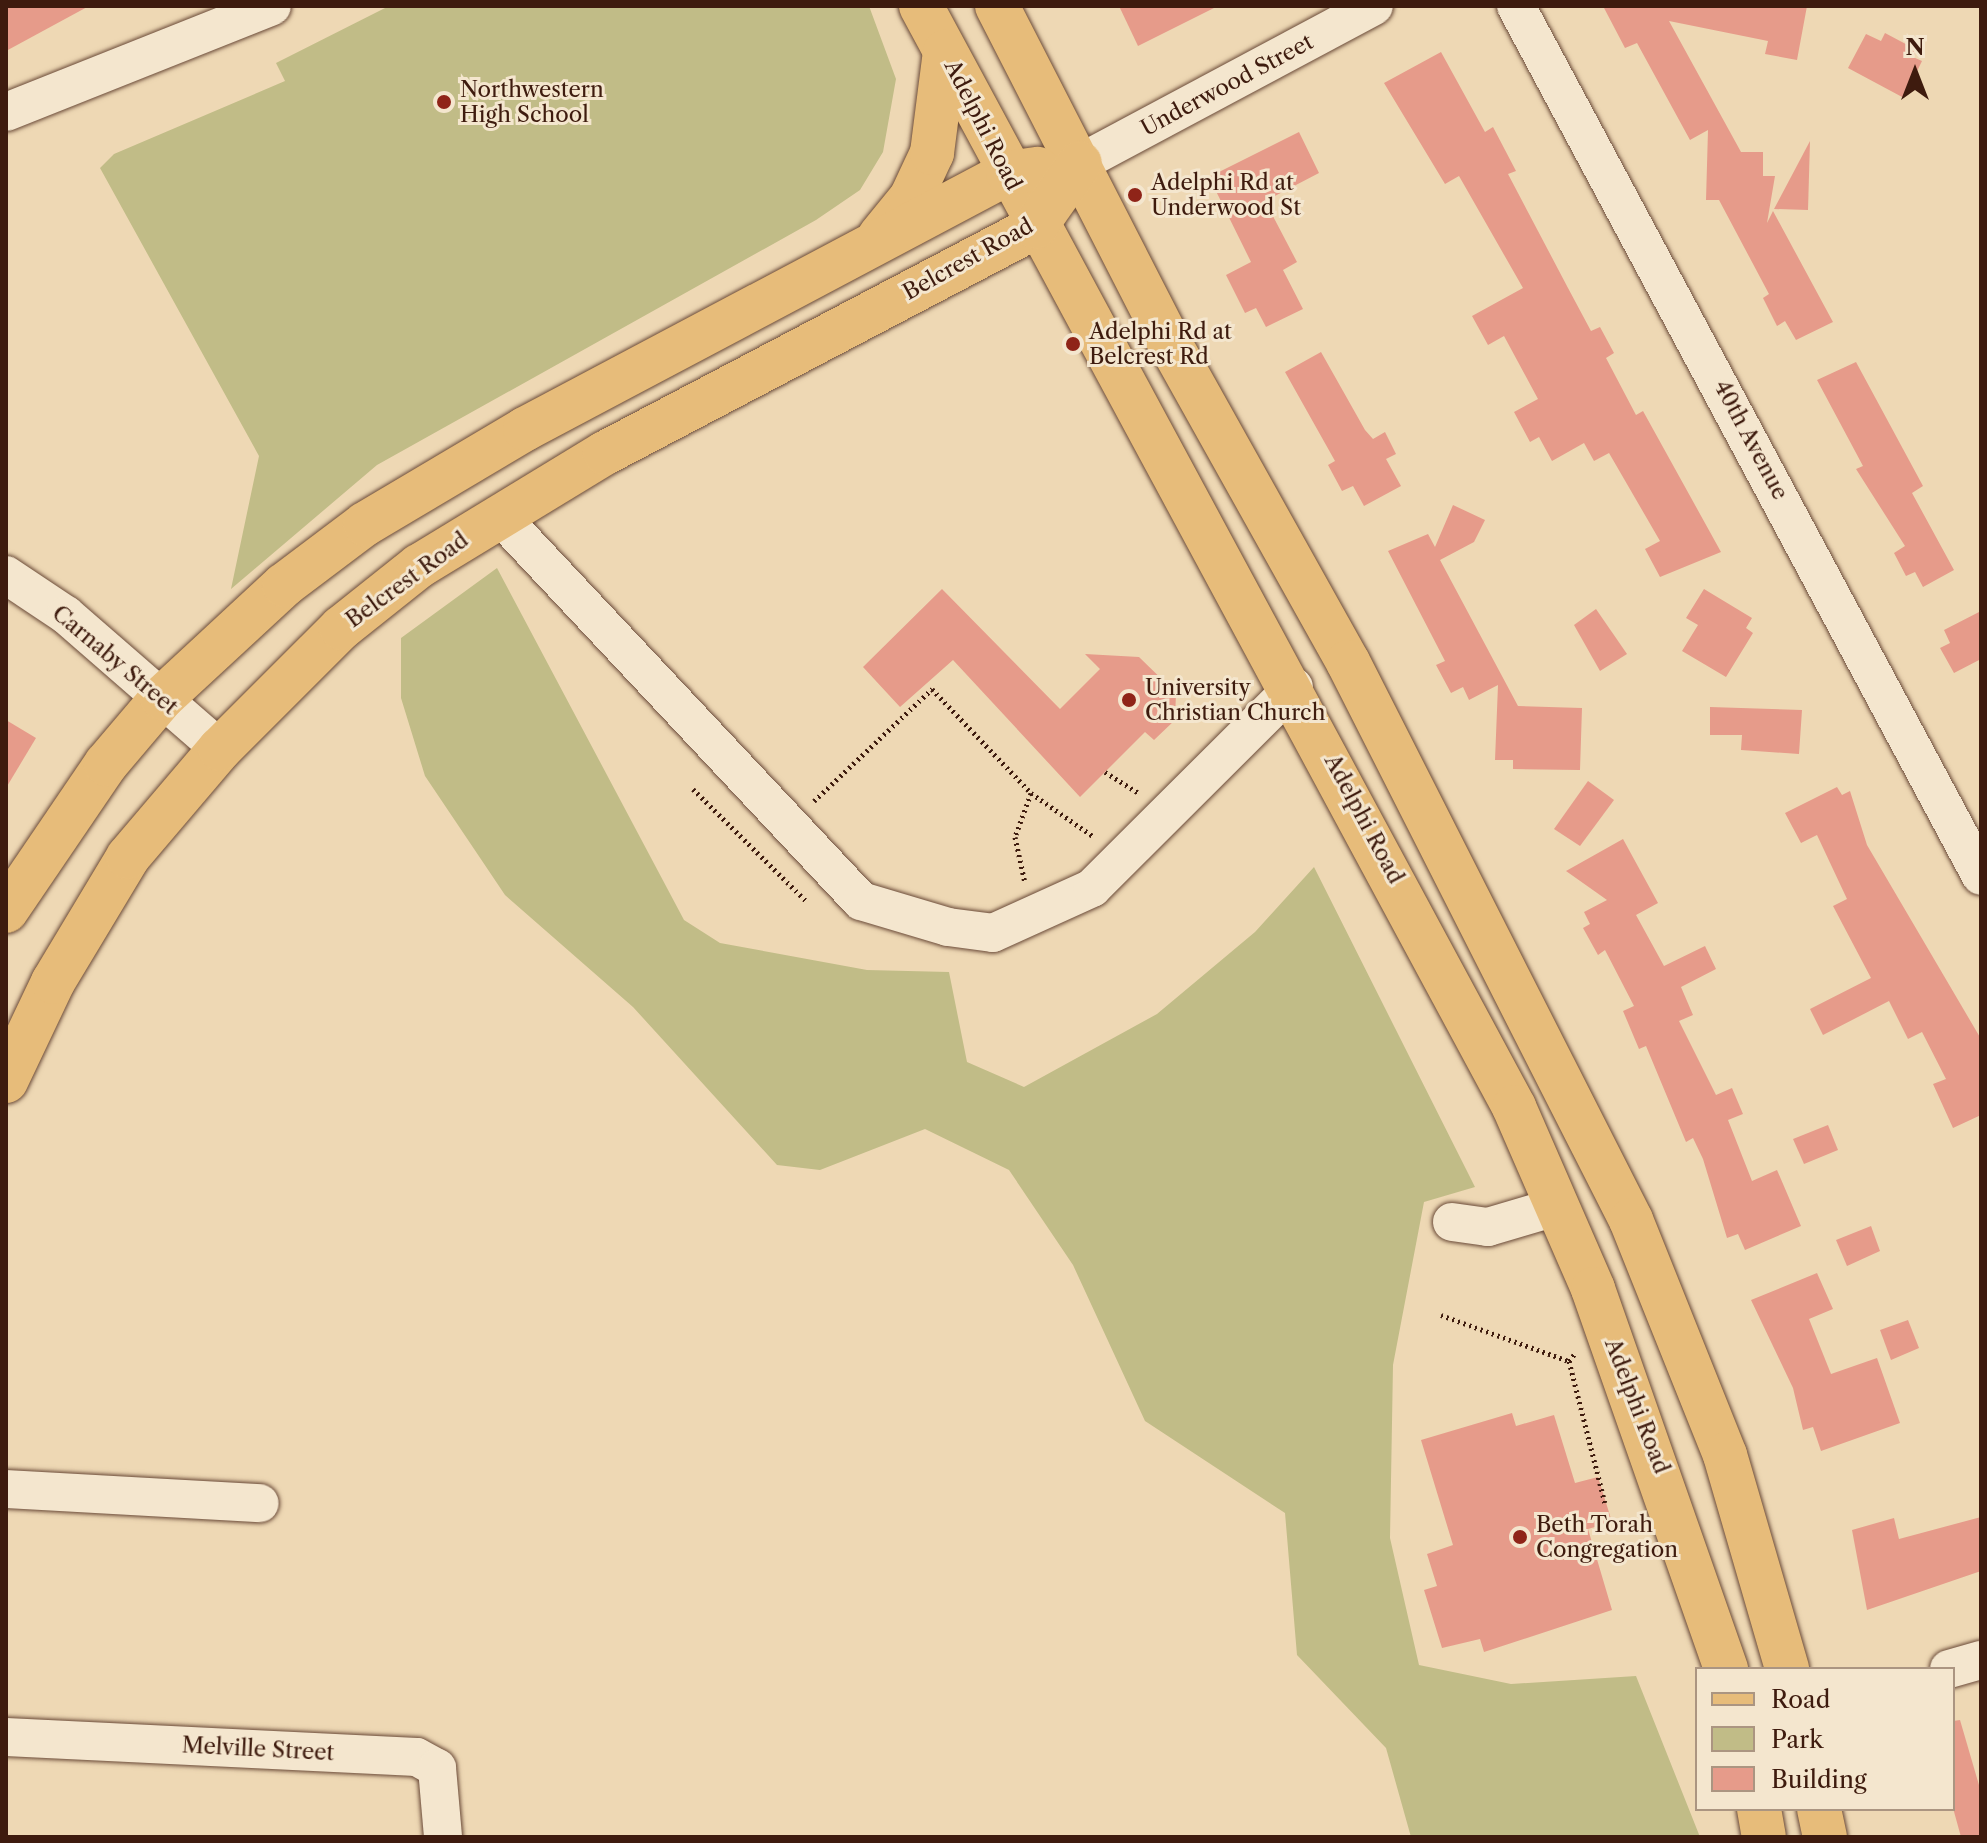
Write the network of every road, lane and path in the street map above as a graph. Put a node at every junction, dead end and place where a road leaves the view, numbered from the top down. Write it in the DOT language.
graph roads {
  1 [pos="272,6"];
  2 [pos="921,6"];
  3 [pos="997,6"];
  4 [pos="1374,6"];
  5 [pos="1516,6"];
  6 [pos="945,52"];
  7 [pos="6,112"];
  8 [pos="1080,163"];
  9 [pos="1008,173"];
  10 [pos="1035,227"];
  11 [pos="868,250"];
  12 [pos="499,515"];
  13 [pos="6,575"];
  14 [pos="1294,687"];
  15 [pos="162,698"];
  16 [pos="220,749"];
  17 [pos="693,789"];
  18 [pos="1031,793"];
  19 [pos="1147,797"];
  20 [pos="1137,806"];
  21 [pos="789,825"];
  22 [pos="1109,833"];
  23 [pos="1099,842"];
  24 [pos="1089,851"];
  25 [pos="757,852"];
  26 [pos="1981,876"];
  27 [pos="1041,883"];
  28 [pos="807,902"];
  29 [pos="6,911"];
  30 [pos="6,1081"];
  31 [pos="1559,1206"];
  32 [pos="1452,1222"];
  33 [pos="1441,1315"];
  34 [pos="1581,1346"];
  35 [pos="1569,1361"];
  36 [pos="6,1489"];
  37 [pos="260,1503"];
  38 [pos="1605,1503"];
  39 [pos="1981,1660"];
  40 [pos="1725,1667"];
  41 [pos="1786,1667"];
  42 [pos="1955,1667"];
  43 [pos="6,1737"];
  44 [pos="1759,1811"];
  45 [pos="1819,1811"];
  46 [pos="443,1837"];
  47 [pos="1764,1837"];
  48 [pos="1825,1837"];
  1 -- 7 [label="street"];
  2 -- 6 [label="main road, Adelphi Road"];
  3 -- 8 [label="main road"];
  4 -- 8 [label="street, Underwood Street"];
  5 -- 26 [label="street, 40th Avenue"];
  6 -- 9 [label="main road, Adelphi Road"];
  6 -- 11 [label="main road"];
  8 -- 9 [label="main road"];
  8 -- 10 [label="main road, Belcrest Road"];
  8 -- 41 [label="main road"];
  9 -- 10 [label="main road, Adelphi Road"];
  9 -- 11 [label="main road"];
  10 -- 12 [label="main road, Belcrest Road"];
  10 -- 14 [label="main road, Adelphi Road"];
  11 -- 15 [label="main road"];
  12 -- 16 [label="main road, Belcrest Road"];
  12 -- 21 [label="street"];
  13 -- 15 [label="street, Carnaby Street"];
  14 -- 21 [label="street"];
  14 -- 31 [label="main road, Adelphi Road"];
  15 -- 16 [label="street, Carnaby Street"];
  15 -- 29 [label="main road"];
  16 -- 30 [label="main road, Belcrest Road"];
  17 -- 25 [label="path"];
  18 -- 21 [label="path"];
  18 -- 23 [label="path"];
  18 -- 27 [label="path"];
  19 -- 20 [label="path"];
  21 -- 25 [label="path"];
  22 -- 23 [label="path"];
  23 -- 24 [label="path"];
  25 -- 28 [label="path"];
  31 -- 32 [label="street"];
  31 -- 40 [label="main road, Adelphi Road"];
  33 -- 35 [label="path"];
  34 -- 35 [label="path"];
  35 -- 38 [label="path"];
  36 -- 37 [label="street"];
  39 -- 42 [label="street"];
  43 -- 46 [label="street, Melville Street"];
  44 -- 47 [label="main road"];
  45 -- 48 [label="main road"];
}
